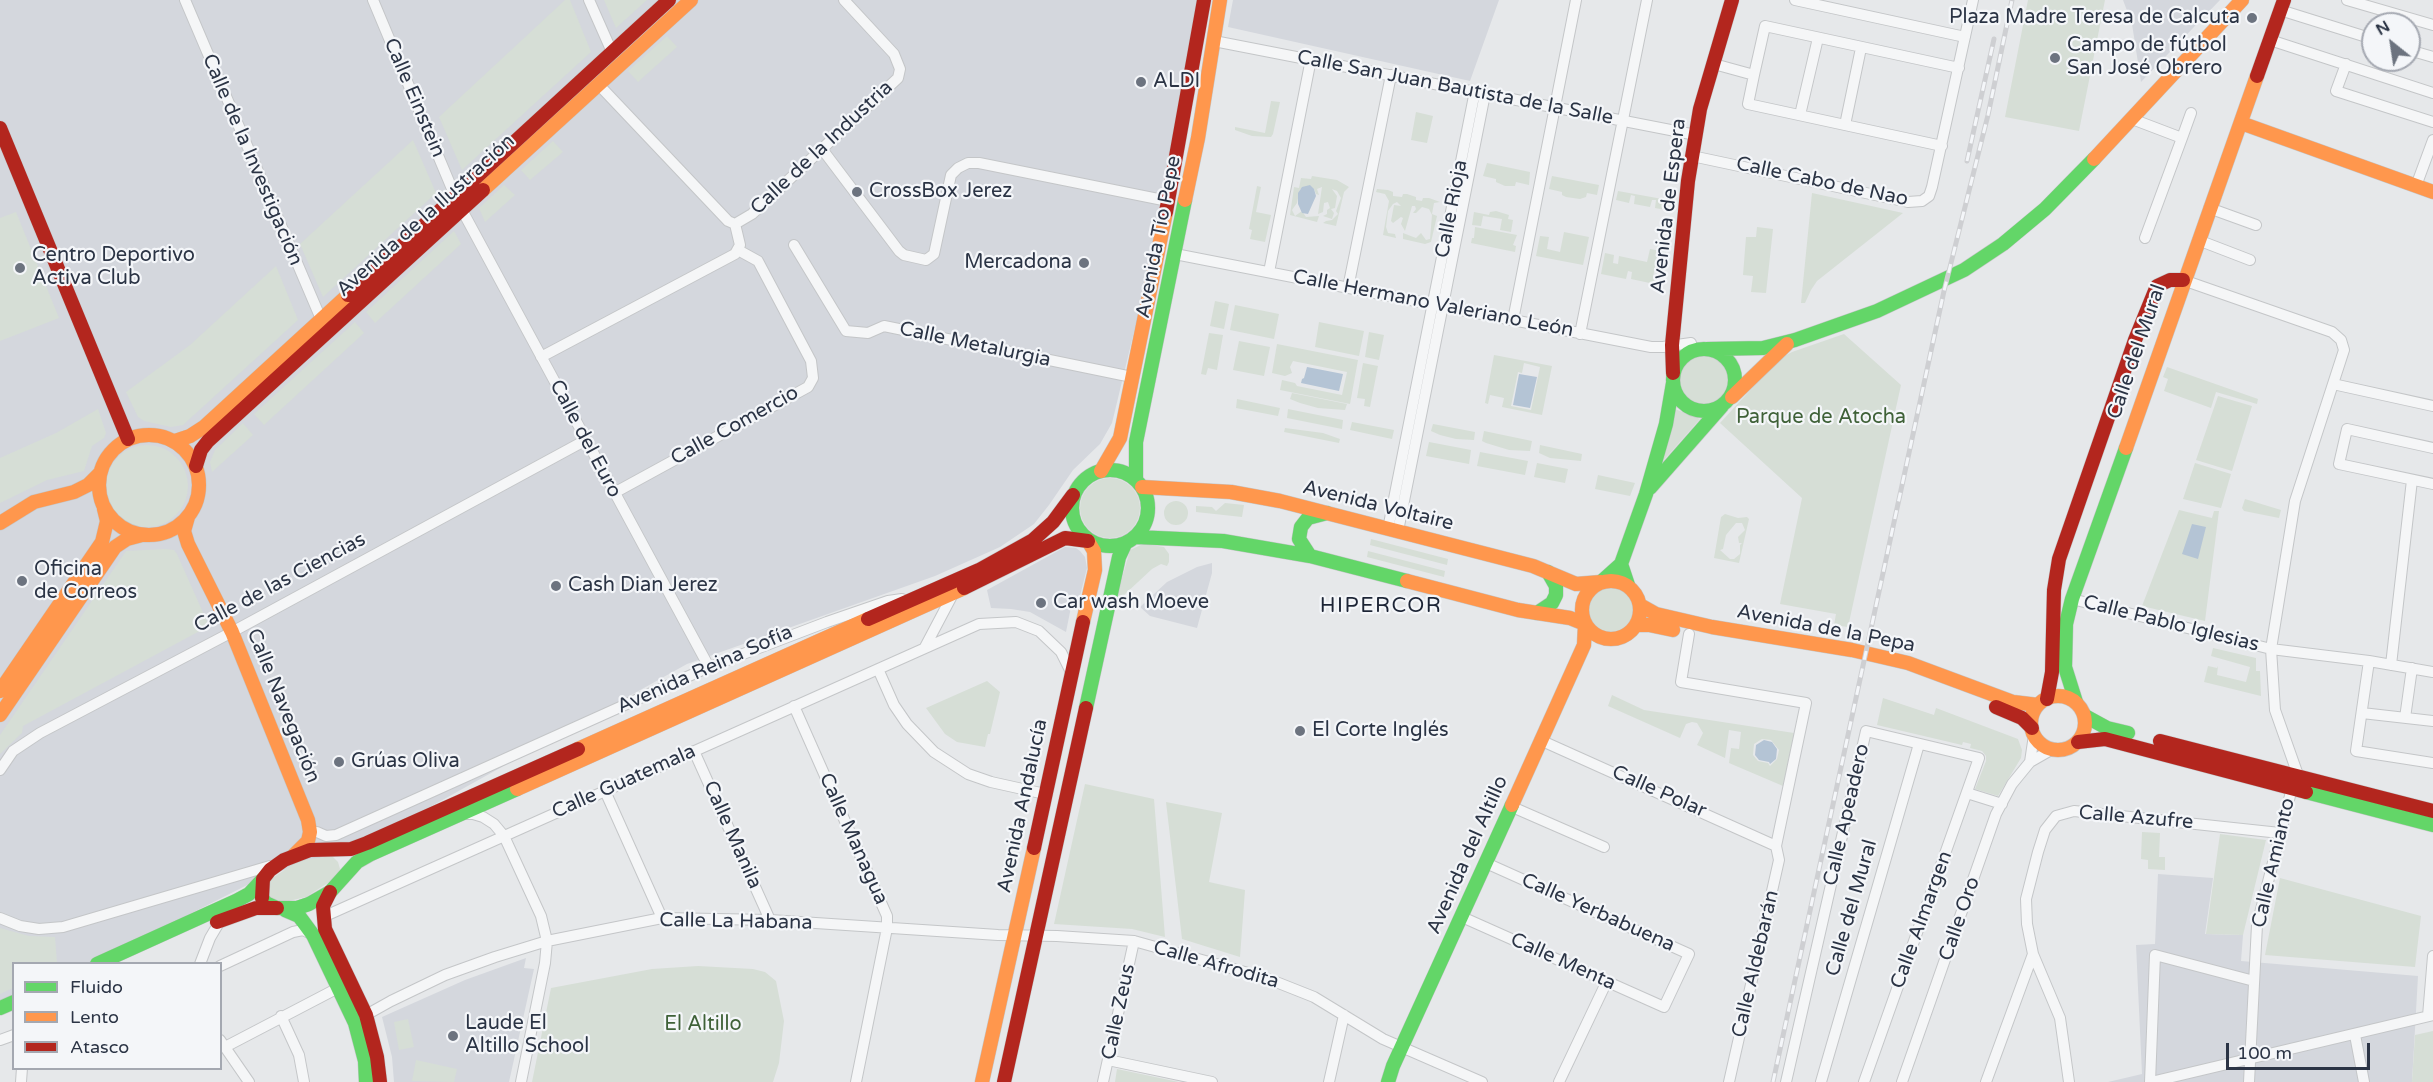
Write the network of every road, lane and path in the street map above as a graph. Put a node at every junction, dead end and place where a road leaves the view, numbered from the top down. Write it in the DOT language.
graph roads {
  1 [pos="185,0"];
  2 [pos="374,0"];
  3 [pos="589,0"];
  4 [pos="669,0"];
  5 [pos="691,0"];
  6 [pos="844,0"];
  7 [pos="1204,0"];
  8 [pos="1220,0"];
  9 [pos="1576,0"];
  10 [pos="1647,0"];
  11 [pos="1732,0"];
  12 [pos="1795,0"];
  13 [pos="1973,0"];
  14 [pos="2242,0"];
  15 [pos="2347,0"];
  16 [pos="2282,5"];
  17 [pos="2433,25"];
  18 [pos="2361,35"];
  19 [pos="1965,37"];
  20 [pos="1818,38"];
  21 [pos="2270,40"];
  22 [pos="1214,41"];
  23 [pos="1861,48"];
  24 [pos="612,52"];
  25 [pos="1311,60"];
  26 [pos="1713,64"];
  27 [pos="2346,64"];
  28 [pos="1959,68"];
  29 [pos="1391,75"];
  30 [pos="1754,75"];
  31 [pos="599,85"];
  32 [pos="1480,93"];
  33 [pos="2433,93"];
  34 [pos="1554,107"];
  35 [pos="2191,113"];
  36 [pos="1800,115"];
  37 [pos="2132,119"];
  38 [pos="1623,120"];
  39 [pos="2433,122"];
  40 [pos="2241,123"];
  41 [pos="1845,125"];
  42 [pos="0,128"];
  43 [pos="1696,135"];
  44 [pos="2182,138"];
  45 [pos="2433,140"];
  46 [pos="1942,146"];
  47 [pos="822,149"];
  48 [pos="1692,156"];
  49 [pos="2416,186"];
  50 [pos="2433,192"];
  51 [pos="455,196"];
  52 [pos="1168,201"];
  53 [pos="2209,208"];
  54 [pos="462,210"];
  55 [pos="735,224"];
  56 [pos="2256,225"];
  57 [pos="2145,238"];
  58 [pos="2198,240"];
  59 [pos="794,245"];
  60 [pos="738,250"];
  61 [pos="1175,254"];
  62 [pos="2250,260"];
  63 [pos="1269,272"];
  64 [pos="2183,280"];
  65 [pos="1348,288"];
  66 [pos="1438,305"];
  67 [pos="1676,312"];
  68 [pos="321,320"];
  69 [pos="1513,320"];
  70 [pos="1580,334"];
  71 [pos="1790,342"];
  72 [pos="1672,345"];
  73 [pos="1701,346"];
  74 [pos="541,357"];
  75 [pos="1132,377"];
  76 [pos="1673,378"];
  77 [pos="2333,384"];
  78 [pos="1726,403"];
  79 [pos="2433,406"];
  80 [pos="128,439"];
  81 [pos="586,440"];
  82 [pos="175,441"];
  83 [pos="2433,448"];
  84 [pos="196,466"];
  85 [pos="1101,471"];
  86 [pos="99,474"];
  87 [pos="2412,480"];
  88 [pos="1139,483"];
  89 [pos="2433,484"];
  90 [pos="74,492"];
  91 [pos="614,492"];
  92 [pos="1646,494"];
  93 [pos="1073,495"];
  94 [pos="103,506"];
  95 [pos="1327,513"];
  96 [pos="188,517"];
  97 [pos="0,523"];
  98 [pos="1393,530"];
  99 [pos="163,533"];
  100 [pos="142,535"];
  101 [pos="1130,540"];
  102 [pos="1088,541"];
  103 [pos="188,544"];
  104 [pos="1310,556"];
  105 [pos="1621,564"];
  106 [pos="1548,572"];
  107 [pos="1600,582"];
  108 [pos="1628,585"];
  109 [pos="954,592"];
  110 [pos="917,597"];
  111 [pos="2072,599"];
  112 [pos="1640,604"];
  113 [pos="1537,613"];
  114 [pos="1585,624"];
  115 [pos="1636,625"];
  116 [pos="232,632"];
  117 [pos="1689,634"];
  118 [pos="1600,637"];
  119 [pos="1584,645"];
  120 [pos="925,647"];
  121 [pos="2271,649"];
  122 [pos="2369,661"];
  123 [pos="2391,664"];
  124 [pos="709,668"];
  125 [pos="2412,668"];
  126 [pos="878,669"];
  127 [pos="2433,672"];
  128 [pos="1072,674"];
  129 [pos="0,691"];
  130 [pos="2043,702"];
  131 [pos="2076,702"];
  132 [pos="794,706"];
  133 [pos="2362,713"];
  134 [pos="0,715"];
  135 [pos="2085,716"];
  136 [pos="2405,718"];
  137 [pos="2433,721"];
  138 [pos="2033,732"];
  139 [pos="1540,740"];
  140 [pos="2078,742"];
  141 [pos="1919,744"];
  142 [pos="2051,750"];
  143 [pos="694,751"];
  144 [pos="1979,758"];
  145 [pos="2030,762"];
  146 [pos="2433,763"];
  147 [pos="0,770"];
  148 [pos="2298,775"];
  149 [pos="2292,788"];
  150 [pos="605,790"];
  151 [pos="1967,793"];
  152 [pos="1046,794"];
  153 [pos="2002,804"];
  154 [pos="1510,806"];
  155 [pos="394,808"];
  156 [pos="2433,811"];
  157 [pos="458,814"];
  158 [pos="308,820"];
  159 [pos="2433,825"];
  160 [pos="317,832"];
  161 [pos="2280,833"];
  162 [pos="504,836"];
  163 [pos="376,839"];
  164 [pos="1776,846"];
  165 [pos="1604,847"];
  166 [pos="334,849"];
  167 [pos="294,855"];
  168 [pos="1486,863"];
  169 [pos="276,864"];
  170 [pos="346,876"];
  171 [pos="262,879"];
  172 [pos="330,892"];
  173 [pos="281,909"];
  174 [pos="323,917"];
  175 [pos="1462,917"];
  176 [pos="0,918"];
  177 [pos="662,918"];
  178 [pos="770,920"];
  179 [pos="220,921"];
  180 [pos="888,928"];
  181 [pos="313,935"];
  182 [pos="1014,936"];
  183 [pos="1036,936"];
  184 [pos="547,941"];
  185 [pos="1134,941"];
  186 [pos="2033,954"];
  187 [pos="2433,956"];
  188 [pos="99,962"];
  189 [pos="127,962"];
  190 [pos="200,962"];
  191 [pos="222,965"];
  192 [pos="1608,981"];
  193 [pos="2254,981"];
  194 [pos="338,988"];
  195 [pos="1664,1007"];
  196 [pos="366,1015"];
  197 [pos="1344,1015"];
  198 [pos="281,1016"];
  199 [pos="2431,1016"];
  200 [pos="2355,1035"];
  201 [pos="223,1044"];
  202 [pos="1402,1047"];
  203 [pos="2250,1058"];
  204 [pos="1108,1060"];
  205 [pos="1477,1081"];
  206 [pos="249,1082"];
  207 [pos="304,1082"];
  208 [pos="366,1082"];
  209 [pos="380,1082"];
  210 [pos="521,1082"];
  211 [pos="856,1082"];
  212 [pos="982,1082"];
  213 [pos="1004,1082"];
  214 [pos="1104,1082"];
  215 [pos="1212,1082"];
  216 [pos="1329,1082"];
  217 [pos="1388,1082"];
  218 [pos="1559,1082"];
  219 [pos="1729,1082"];
  220 [pos="1786,1082"];
  221 [pos="1821,1082"];
  222 [pos="1864,1082"];
  223 [pos="1902,1082"];
  224 [pos="1986,1082"];
  225 [pos="2069,1082"];
  226 [pos="2150,1082"];
  227 [pos="2249,1082"];
  228 [pos="2364,1082"];
  1 -- 68 [label="street, Calle de la Investigación"];
  2 -- 51 [label="street, Calle Einstein"];
  3 -- 24 [label="street"];
  4 -- 24 [label="main road, Avenida de la Ilustración"];
  5 -- 31 [label="main road, Avenida de la Ilustración"];
  6 -- 47 [label="street, Calle de la Industria"];
  7 -- 52 [label="main road, Avenida Tío Pepe"];
  8 -- 22 [label="main road, Avenida Tío Pepe"];
  9 -- 34 [label="street"];
  10 -- 38 [label="street"];
  11 -- 26 [label="main road, Avenida de Espera"];
  12 -- 19 [label="street"];
  13 -- 19 [label="street, Calle Cabo de Nao"];
  14 -- 37 [label="main road"];
  15 -- 17 [label="street"];
  16 -- 18 [label="street"];
  16 -- 21 [label="main road"];
  19 -- 28 [label="street, Calle Cabo de Nao"];
  20 -- 23 [label="street"];
  20 -- 30 [label="street"];
  20 -- 36 [label="street"];
  21 -- 27 [label="street"];
  21 -- 40 [label="main road"];
  22 -- 25 [label="street, Calle San Juan Bautista de la Salle"];
  22 -- 61 [label="main road, Avenida Tío Pepe"];
  23 -- 28 [label="street"];
  23 -- 41 [label="street"];
  24 -- 51 [label="main road, Avenida de la Ilustración"];
  25 -- 29 [label="street, Calle San Juan Bautista de la Salle"];
  25 -- 63 [label="street"];
  26 -- 30 [label="street"];
  26 -- 43 [label="main road, Avenida de Espera"];
  27 -- 33 [label="street"];
  27 -- 39 [label="street"];
  28 -- 46 [label="street, Calle Cabo de Nao"];
  29 -- 32 [label="street, Calle San Juan Bautista de la Salle"];
  29 -- 65 [label="street"];
  30 -- 36 [label="street"];
  31 -- 54 [label="main road, Avenida de la Ilustración"];
  31 -- 55 [label="street, Calle de la Industria"];
  32 -- 34 [label="street, Calle San Juan Bautista de la Salle"];
  32 -- 66 [label="street, Calle Rioja"];
  34 -- 38 [label="street, Calle San Juan Bautista de la Salle"];
  34 -- 69 [label="street"];
  35 -- 44 [label="street"];
  36 -- 41 [label="street"];
  37 -- 44 [label="street"];
  37 -- 71 [label="main road"];
  38 -- 43 [label="street, Calle San Juan Bautista de la Salle"];
  38 -- 70 [label="street"];
  40 -- 49 [label="main road"];
  40 -- 53 [label="main road"];
  41 -- 46 [label="street"];
  42 -- 80 [label="main road"];
  43 -- 48 [label="main road, Avenida de Espera"];
  44 -- 57 [label="street"];
  45 -- 49 [label="street"];
  46 -- 48 [label="street, Calle Cabo de Nao"];
  47 -- 52 [label="street"];
  47 -- 55 [label="street, Calle de la Industria"];
  48 -- 67 [label="main road, Avenida de Espera"];
  49 -- 50 [label="main road"];
  51 -- 68 [label="main road, Avenida de la Ilustración"];
  52 -- 75 [label="main road, Avenida Tío Pepe"];
  53 -- 56 [label="street"];
  53 -- 58 [label="main road"];
  54 -- 74 [label="street, Calle del Euro"];
  54 -- 84 [label="main road, Avenida de la Ilustración"];
  55 -- 60 [label="street"];
  58 -- 62 [label="street"];
  58 -- 64 [label="main road"];
  59 -- 75 [label="street, Calle Metalurgia"];
  60 -- 74 [label="street"];
  60 -- 91 [label="street, Calle Comercio"];
  61 -- 63 [label="street, Calle Hermano Valeriano León"];
  61 -- 88 [label="main road, Avenida Tío Pepe"];
  63 -- 65 [label="street, Calle Hermano Valeriano León"];
  64 -- 77 [label="street"];
  64 -- 111 [label="main road, Calle del Mural"];
  64 -- 130 [label="main road, Calle del Mural"];
  65 -- 66 [label="street, Calle Hermano Valeriano León"];
  66 -- 69 [label="street, Calle Hermano Valeriano León"];
  66 -- 98 [label="street, Calle Rioja"];
  67 -- 72 [label="main road, Avenida de Espera"];
  67 -- 73 [label="main road, Avenida de Espera"];
  68 -- 82 [label="main road, Avenida de la Ilustración"];
  69 -- 70 [label="street, Calle Hermano Valeriano León"];
  70 -- 72 [label="street, Calle Hermano Valeriano León"];
  71 -- 73 [label="main road"];
  71 -- 78 [label="main road, Avenida de Espera"];
  72 -- 73 [label="street, Calle Hermano Valeriano León"];
  72 -- 76 [label="main road, Avenida de Espera"];
  73 -- 76 [label="main road"];
  73 -- 78 [label="main road"];
  74 -- 81 [label="street, Calle del Euro"];
  75 -- 85 [label="main road, Avenida Tío Pepe"];
  76 -- 78 [label="main road"];
  76 -- 92 [label="main road, Avenida de Espera"];
  77 -- 79 [label="street"];
  77 -- 121 [label="street"];
  78 -- 92 [label="main road, Avenida de Espera"];
  80 -- 82 [label="main road"];
  80 -- 86 [label="main road"];
  81 -- 91 [label="street, Calle del Euro"];
  81 -- 116 [label="street, Calle de las Ciencias"];
  82 -- 84 [label="main road"];
  83 -- 87 [label="street"];
  84 -- 96 [label="main road"];
  85 -- 88 [label="main road"];
  85 -- 93 [label="main road"];
  86 -- 90 [label="main road"];
  86 -- 94 [label="main road"];
  87 -- 89 [label="street"];
  87 -- 123 [label="street"];
  88 -- 95 [label="main road, Avenida Voltaire"];
  88 -- 101 [label="main road"];
  90 -- 94 [label="main road"];
  90 -- 97 [label="main road"];
  91 -- 124 [label="street, Calle del Euro"];
  92 -- 105 [label="main road, Avenida de Espera"];
  93 -- 102 [label="main road"];
  93 -- 110 [label="main road, Avenida Reina Sofía"];
  94 -- 100 [label="main road"];
  94 -- 129 [label="main road"];
  95 -- 98 [label="main road, Avenida Voltaire"];
  95 -- 104 [label="main road"];
  96 -- 99 [label="main road"];
  96 -- 103 [label="main road, Calle Navegación"];
  98 -- 106 [label="main road, Avenida Voltaire"];
  99 -- 100 [label="main road"];
  99 -- 103 [label="main road"];
  100 -- 134 [label="main road"];
  101 -- 102 [label="main road"];
  101 -- 104 [label="main road"];
  101 -- 183 [label="main road, Avenida Andalucía"];
  102 -- 109 [label="main road, Avenida Reina Sofía"];
  102 -- 128 [label="main road, Avenida Andalucía"];
  103 -- 116 [label="main road, Calle Navegación"];
  104 -- 113 [label="main road"];
  105 -- 107 [label="main road, Avenida de Espera"];
  105 -- 108 [label="main road"];
  106 -- 107 [label="main road, Avenida Voltaire"];
  106 -- 113 [label="main road"];
  107 -- 108 [label="main road"];
  107 -- 114 [label="main road"];
  108 -- 112 [label="main road"];
  109 -- 120 [label="street"];
  109 -- 157 [label="main road, Avenida Reina Sofía"];
  110 -- 124 [label="street"];
  110 -- 163 [label="main road, Avenida Reina Sofía"];
  111 -- 121 [label="street, Calle Pablo Iglesias"];
  111 -- 131 [label="main road, Calle del Mural"];
  112 -- 115 [label="main road"];
  112 -- 130 [label="main road, Avenida de la Pepa"];
  113 -- 114 [label="main road"];
  114 -- 118 [label="main road"];
  114 -- 119 [label="main road, Avenida del Altillo"];
  115 -- 117 [label="main road, Avenida de la Pepa"];
  115 -- 118 [label="main road"];
  116 -- 147 [label="street, Calle de las Ciencias"];
  116 -- 158 [label="main road, Calle Navegación"];
  117 -- 138 [label="main road, Avenida de la Pepa"];
  117 -- 164 [label="street, Calle Aldebarán"];
  118 -- 119 [label="main road"];
  119 -- 139 [label="main road, Avenida del Altillo"];
  120 -- 126 [label="street, Calle Guatemala"];
  120 -- 128 [label="street, Calle Guatemala"];
  121 -- 122 [label="street, Calle Pablo Iglesias"];
  121 -- 148 [label="street"];
  122 -- 123 [label="street, Calle Pablo Iglesias"];
  122 -- 133 [label="street"];
  123 -- 125 [label="street, Calle Pablo Iglesias"];
  124 -- 155 [label="street"];
  125 -- 127 [label="street, Calle Pablo Iglesias"];
  125 -- 136 [label="street"];
  126 -- 132 [label="street, Calle Guatemala"];
  126 -- 152 [label="street"];
  128 -- 152 [label="main road, Avenida Andalucía"];
  130 -- 131 [label="main road"];
  130 -- 138 [label="main road"];
  131 -- 135 [label="main road"];
  132 -- 143 [label="street, Calle Guatemala"];
  132 -- 180 [label="street, Calle Managua"];
  133 -- 136 [label="street"];
  133 -- 146 [label="street"];
  135 -- 140 [label="main road"];
  135 -- 148 [label="main road"];
  136 -- 137 [label="street"];
  138 -- 142 [label="main road"];
  138 -- 145 [label="street"];
  139 -- 154 [label="main road, Avenida del Altillo"];
  139 -- 164 [label="street, Calle Polar"];
  140 -- 142 [label="main road"];
  140 -- 149 [label="main road"];
  141 -- 144 [label="street, Calle Apeadero"];
  141 -- 220 [label="street, Calle Apeadero"];
  141 -- 221 [label="street, Calle del Mural"];
  142 -- 145 [label="street, Calle Oro"];
  143 -- 150 [label="street, Calle Guatemala"];
  143 -- 178 [label="street, Calle Manila"];
  144 -- 151 [label="street, Calle Almargen"];
  145 -- 153 [label="street, Calle Oro"];
  148 -- 156 [label="main road"];
  149 -- 159 [label="main road"];
  149 -- 161 [label="street, Calle Amianto"];
  150 -- 162 [label="street, Calle Guatemala"];
  150 -- 177 [label="street"];
  151 -- 153 [label="street"];
  151 -- 222 [label="street, Calle Almargen"];
  152 -- 182 [label="main road, Avenida Andalucía"];
  153 -- 223 [label="street, Calle Oro"];
  154 -- 165 [label="street"];
  154 -- 168 [label="main road, Avenida del Altillo"];
  155 -- 160 [label="street"];
  155 -- 163 [label="street"];
  157 -- 162 [label="street"];
  157 -- 170 [label="main road, Avenida Reina Sofía"];
  158 -- 160 [label="main road"];
  158 -- 167 [label="main road"];
  160 -- 166 [label="main road"];
  161 -- 186 [label="street, Calle Azufre"];
  161 -- 193 [label="street, Calle Amianto"];
  162 -- 174 [label="street, Calle Guatemala"];
  162 -- 184 [label="street"];
  163 -- 166 [label="main road, Avenida Reina Sofía"];
  164 -- 219 [label="street, Calle Aldebarán"];
  166 -- 167 [label="main road, Avenida Reina Sofía"];
  166 -- 170 [label="main road"];
  167 -- 169 [label="main road"];
  168 -- 175 [label="main road, Avenida del Altillo"];
  168 -- 195 [label="street, Calle Yerbabuena"];
  169 -- 171 [label="main road"];
  169 -- 176 [label="street"];
  170 -- 172 [label="main road, Avenida Reina Sofía"];
  171 -- 173 [label="main road"];
  171 -- 188 [label="main road"];
  172 -- 173 [label="main road"];
  172 -- 174 [label="main road"];
  173 -- 179 [label="main road"];
  173 -- 181 [label="main road"];
  174 -- 196 [label="main road"];
  175 -- 192 [label="street, Calle Menta"];
  175 -- 202 [label="main road, Avenida del Altillo"];
  177 -- 178 [label="street, Calle La Habana"];
  177 -- 184 [label="street, Calle La Habana"];
  178 -- 180 [label="street, Calle La Habana"];
  179 -- 189 [label="main road"];
  179 -- 190 [label="street"];
  180 -- 182 [label="street, Calle La Habana"];
  180 -- 211 [label="street, Calle Managua"];
  181 -- 191 [label="street"];
  181 -- 194 [label="main road"];
  182 -- 183 [label="street, Calle Afrodita"];
  182 -- 212 [label="main road, Avenida Andalucía"];
  183 -- 185 [label="street, Calle Afrodita"];
  183 -- 213 [label="main road, Avenida Andalucía"];
  184 -- 196 [label="street, Calle La Habana"];
  184 -- 210 [label="street"];
  185 -- 197 [label="street, Calle Afrodita"];
  185 -- 204 [label="street, Calle Zeus"];
  186 -- 224 [label="street"];
  186 -- 225 [label="street, Calle Azufre"];
  187 -- 199 [label="street"];
  192 -- 195 [label="street, Calle Menta"];
  192 -- 218 [label="street"];
  193 -- 203 [label="street, Calle Amianto"];
  193 -- 226 [label="street"];
  194 -- 198 [label="street"];
  194 -- 208 [label="main road"];
  196 -- 209 [label="main road"];
  197 -- 202 [label="street, Calle Afrodita"];
  197 -- 216 [label="street"];
  198 -- 201 [label="street"];
  198 -- 207 [label="street"];
  199 -- 200 [label="street"];
  200 -- 203 [label="street"];
  200 -- 228 [label="street"];
  201 -- 206 [label="street"];
  202 -- 205 [label="street, Calle Afrodita"];
  202 -- 217 [label="main road, Avenida del Altillo"];
  203 -- 226 [label="street"];
  203 -- 227 [label="street, Calle Amianto"];
  204 -- 214 [label="street, Calle Zeus"];
  204 -- 215 [label="street"];
}
